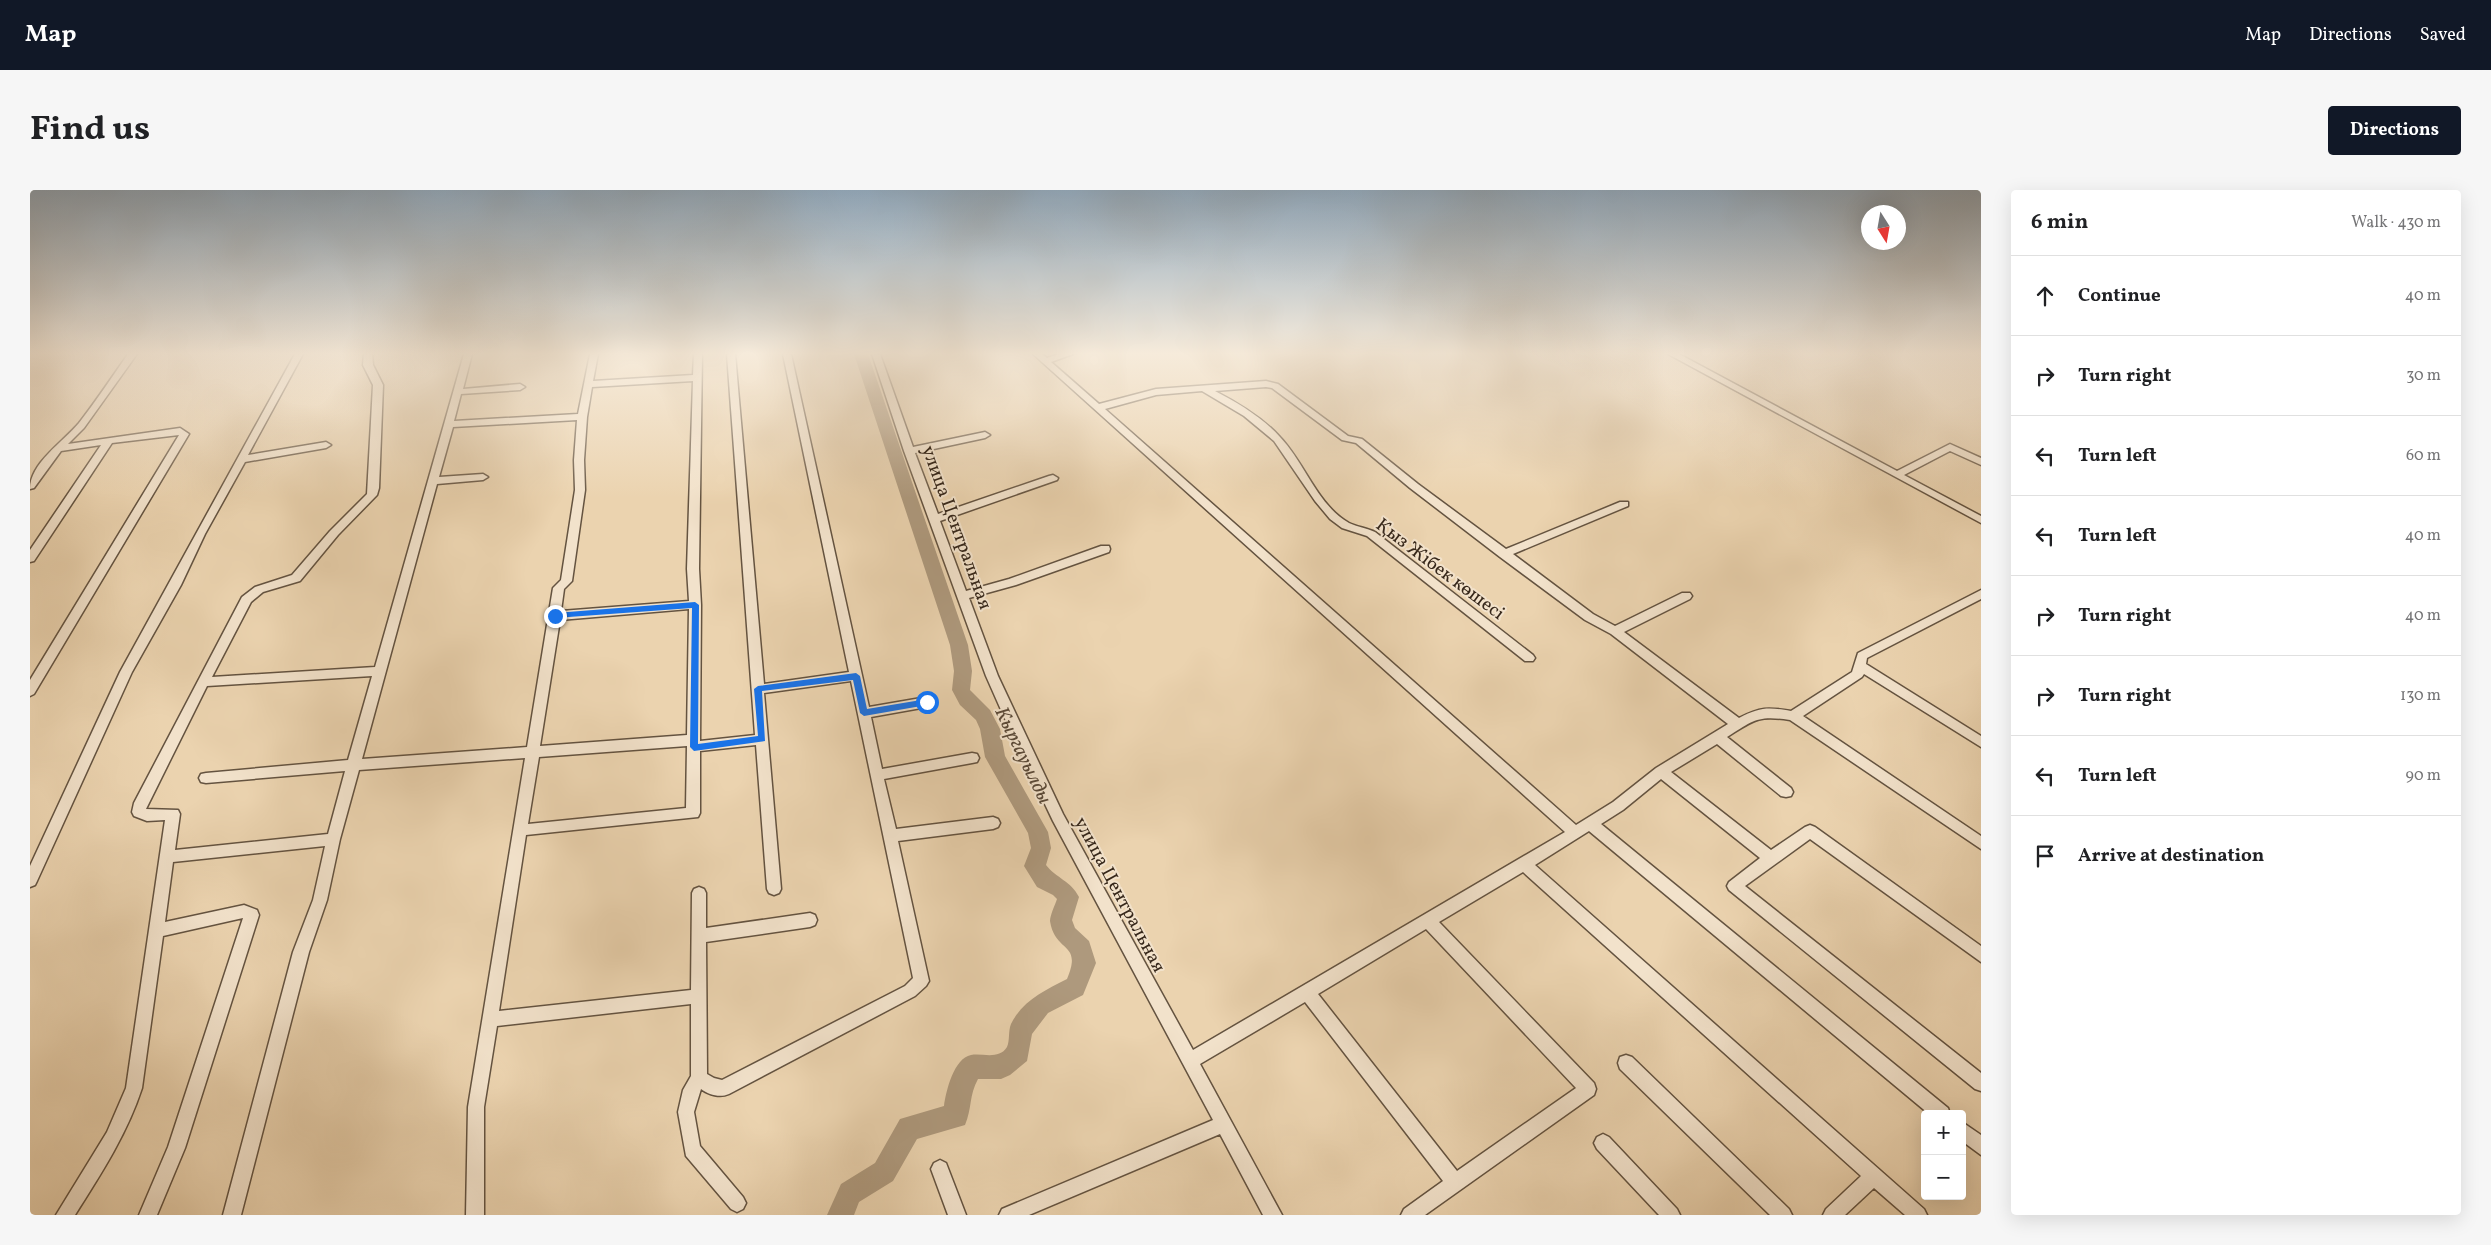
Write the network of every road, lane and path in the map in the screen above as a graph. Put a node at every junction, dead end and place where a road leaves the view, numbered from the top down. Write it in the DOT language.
graph roads {
  1 [pos="98,402"];
  2 [pos="273,402"];
  3 [pos="377,402"];
  4 [pos="454,402"];
  5 [pos="585,402"];
  6 [pos="697,402"];
  7 [pos="735,402"];
  8 [pos="797,402"];
  9 [pos="892,402"];
  10 [pos="1090,402"];
  11 [pos="1118,402"];
  12 [pos="1225,402"];
  13 [pos="1296,402"];
  14 [pos="1761,402"];
  15 [pos="1097,408"];
  16 [pos="582,417"];
  17 [pos="447,424"];
  18 [pos="985,435"];
  19 [pos="109,441"];
  20 [pos="326,446"];
  21 [pos="58,448"];
  22 [pos="909,451"];
  23 [pos="243,459"];
  24 [pos="1981,462"];
  25 [pos="1896,474"];
  26 [pos="482,478"];
  27 [pos="1053,478"];
  28 [pos="432,481"];
  29 [pos="30,486"];
  30 [pos="1624,504"];
  31 [pos="934,519"];
  32 [pos="1981,520"];
  33 [pos="1105,549"];
  34 [pos="1504,554"];
  35 [pos="30,558"];
  36 [pos="1981,594"];
  37 [pos="964,595"];
  38 [pos="1686,596"];
  39 [pos="695,605"];
  40 [pos="555,616"];
  41 [pos="1615,631"];
  42 [pos="1529,658"];
  43 [pos="1861,666"];
  44 [pos="381,671"];
  45 [pos="856,676"];
  46 [pos="206,682"];
  47 [pos="758,689"];
  48 [pos="30,691"];
  49 [pos="927,702"];
  50 [pos="864,713"];
  51 [pos="1793,716"];
  52 [pos="1738,724"];
  53 [pos="1717,737"];
  54 [pos="762,739"];
  55 [pos="1981,742"];
  56 [pos="694,744"];
  57 [pos="534,751"];
  58 [pos="972,758"];
  59 [pos="354,765"];
  60 [pos="1661,772"];
  61 [pos="877,775"];
  62 [pos="206,778"];
  63 [pos="1786,792"];
  64 [pos="993,824"];
  65 [pos="1590,824"];
  66 [pos="522,830"];
  67 [pos="1576,832"];
  68 [pos="890,836"];
  69 [pos="333,839"];
  70 [pos="1981,843"];
  71 [pos="167,857"];
  72 [pos="1771,858"];
  73 [pos="1524,864"];
  74 [pos="30,881"];
  75 [pos="774,889"];
  76 [pos="699,893"];
  77 [pos="810,920"];
  78 [pos="1428,921"];
  79 [pos="156,931"];
  80 [pos="699,936"];
  81 [pos="1981,955"];
  82 [pos="1308,992"];
  83 [pos="700,996"];
  84 [pos="491,1019"];
  85 [pos="1190,1062"];
  86 [pos="1626,1063"];
  87 [pos="699,1078"];
  88 [pos="1981,1083"];
  89 [pos="1937,1110"];
  90 [pos="1224,1124"];
  91 [pos="1966,1133"];
  92 [pos="1603,1143"];
  93 [pos="1981,1146"];
  94 [pos="940,1170"];
  95 [pos="1874,1176"];
  96 [pos="1456,1183"];
  97 [pos="737,1203"];
  98 [pos="65,1215"];
  99 [pos="148,1215"];
  100 [pos="232,1215"];
  101 [pos="475,1215"];
  102 [pos="957,1215"];
  103 [pos="1008,1215"];
  104 [pos="1273,1215"];
  105 [pos="1410,1215"];
  106 [pos="1672,1215"];
  107 [pos="1783,1215"];
  108 [pos="1832,1215"];
  109 [pos="1918,1215"];
  1 -- 21 [label="street"];
  2 -- 23 [label="street"];
  3 -- 46 [label="street"];
  4 -- 17 [label="street"];
  5 -- 16 [label="street"];
  6 -- 39 [label="street"];
  7 -- 47 [label="street"];
  8 -- 45 [label="street"];
  9 -- 22 [label="street, улица Центральная"];
  10 -- 15 [label="street"];
  11 -- 15 [label="street"];
  12 -- 42 [label="street, Қыз Жібек көшесі"];
  13 -- 34 [label="street"];
  14 -- 25 [label="street"];
  15 -- 67 [label="street"];
  16 -- 17 [label="street"];
  16 -- 40 [label="street"];
  17 -- 28 [label="street"];
  18 -- 22 [label="street"];
  19 -- 21 [label="street"];
  19 -- 35 [label="street"];
  19 -- 48 [label="street"];
  20 -- 23 [label="street"];
  21 -- 29 [label="street"];
  22 -- 31 [label="street, улица Центральная"];
  23 -- 74 [label="street"];
  24 -- 25 [label="street"];
  25 -- 32 [label="street"];
  26 -- 28 [label="street"];
  27 -- 31 [label="street"];
  28 -- 44 [label="street"];
  30 -- 34 [label="street"];
  31 -- 37 [label="street, улица Центральная"];
  33 -- 37 [label="street"];
  34 -- 41 [label="street"];
  36 -- 43 [label="street"];
  37 -- 85 [label="street, улица Центральная"];
  38 -- 41 [label="street"];
  39 -- 40 [label="street"];
  39 -- 56 [label="street"];
  40 -- 57 [label="street"];
  41 -- 52 [label="street"];
  43 -- 51 [label="street"];
  43 -- 55 [label="street"];
  44 -- 46 [label="street"];
  44 -- 59 [label="street"];
  45 -- 47 [label="street"];
  45 -- 50 [label="street"];
  46 -- 71 [label="street"];
  47 -- 54 [label="street"];
  49 -- 50 [label="street"];
  50 -- 61 [label="street"];
  51 -- 52 [label="street"];
  51 -- 70 [label="street"];
  52 -- 53 [label="street"];
  53 -- 60 [label="street"];
  53 -- 63 [label="street"];
  54 -- 56 [label="street"];
  54 -- 75 [label="street"];
  56 -- 57 [label="street"];
  56 -- 66 [label="street"];
  57 -- 59 [label="street"];
  57 -- 66 [label="street"];
  58 -- 61 [label="street"];
  59 -- 62 [label="street"];
  59 -- 69 [label="street"];
  60 -- 65 [label="street"];
  60 -- 72 [label="street"];
  61 -- 68 [label="street"];
  64 -- 68 [label="street"];
  65 -- 67 [label="street"];
  65 -- 89 [label="street"];
  66 -- 84 [label="street"];
  67 -- 73 [label="street"];
  68 -- 87 [label="street"];
  69 -- 71 [label="street"];
  69 -- 100 [label="street"];
  71 -- 79 [label="street"];
  72 -- 81 [label="street"];
  72 -- 88 [label="street"];
  73 -- 78 [label="street"];
  73 -- 95 [label="street"];
  76 -- 80 [label="street"];
  77 -- 80 [label="street"];
  78 -- 82 [label="street"];
  78 -- 96 [label="street"];
  79 -- 98 [label="street"];
  79 -- 99 [label="street"];
  80 -- 83 [label="street"];
  82 -- 85 [label="street"];
  82 -- 96 [label="street"];
  83 -- 84 [label="street"];
  83 -- 87 [label="street"];
  84 -- 101 [label="street"];
  85 -- 90 [label="street, улица Центральная"];
  86 -- 107 [label="street"];
  87 -- 97 [label="street"];
  90 -- 103 [label="street"];
  90 -- 104 [label="street, улица Центральная"];
  91 -- 93 [label="street"];
  92 -- 106 [label="street"];
  94 -- 102 [label="street"];
  95 -- 108 [label="street"];
  95 -- 109 [label="street"];
  96 -- 105 [label="street"];
}
